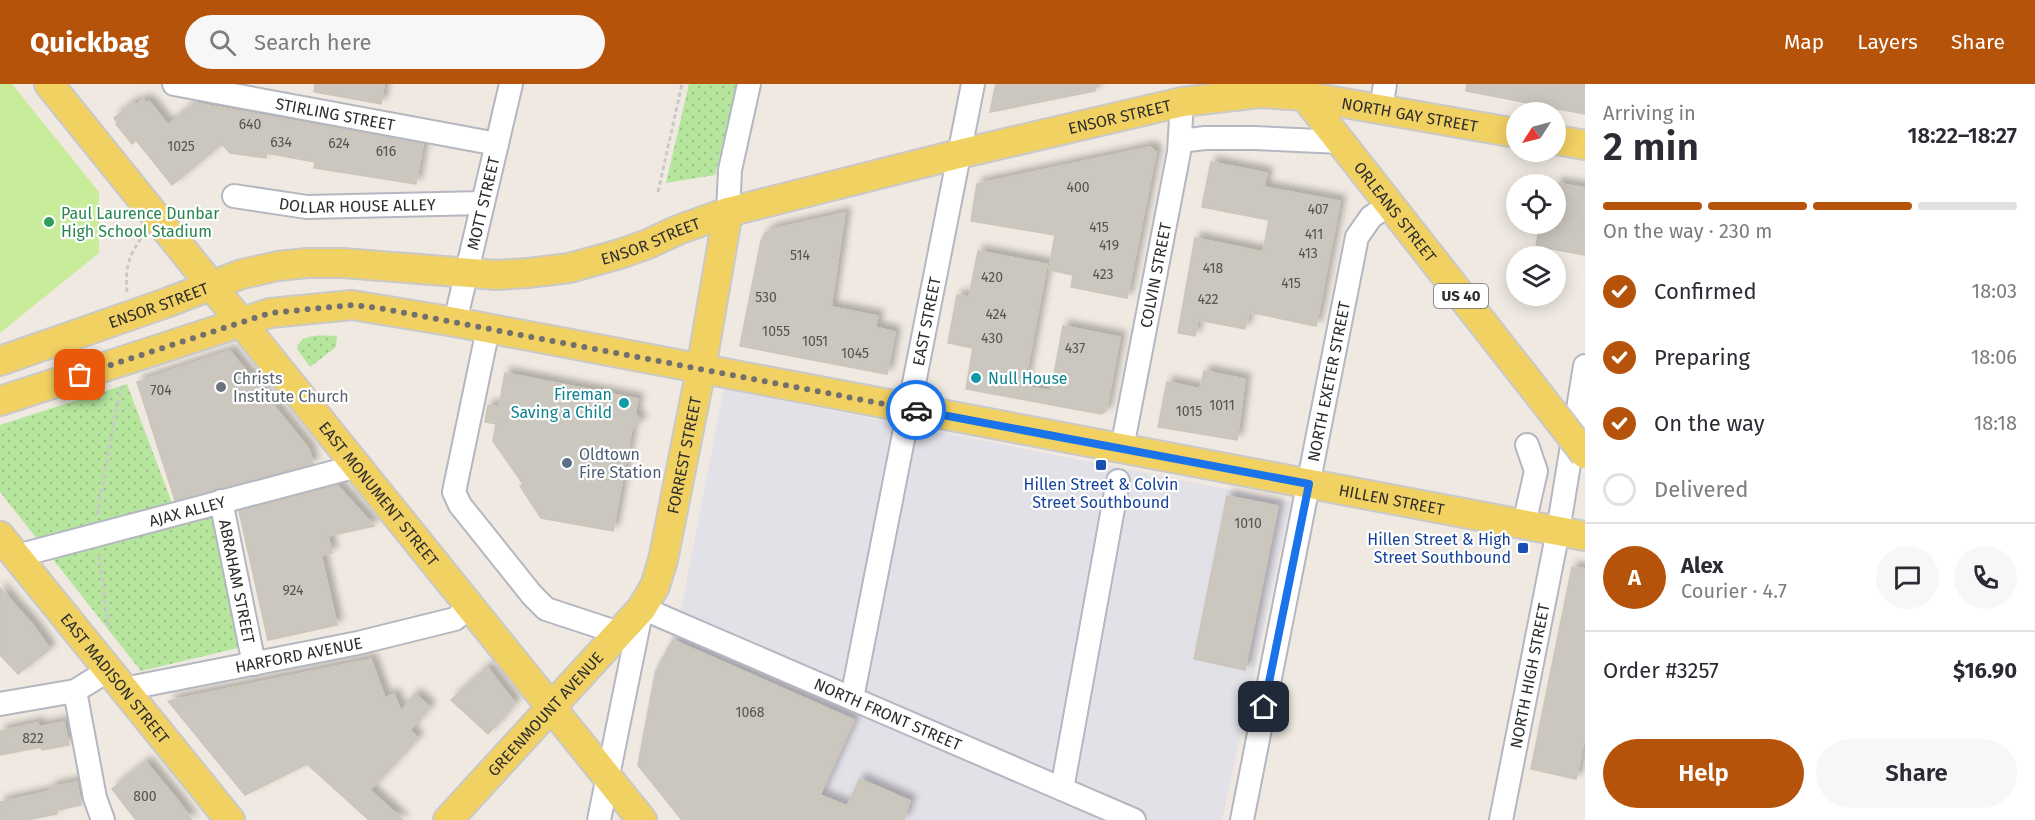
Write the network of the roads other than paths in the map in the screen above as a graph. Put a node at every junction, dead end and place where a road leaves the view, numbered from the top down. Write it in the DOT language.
graph roads {
  1 [pos="49,84"];
  2 [pos="174,84"];
  3 [pos="511,84"];
  4 [pos="749,84"];
  5 [pos="973,84"];
  6 [pos="1299,90"];
  7 [pos="1176,97"];
  8 [pos="1383,97"];
  9 [pos="1506,130"];
  10 [pos="1180,141"];
  11 [pos="1341,142"];
  12 [pos="1566,142"];
  13 [pos="497,144"];
  14 [pos="1585,145"];
  15 [pos="959,154"];
  16 [pos="234,196"];
  17 [pos="483,203"];
  18 [pos="1390,204"];
  19 [pos="728,212"];
  20 [pos="465,273"];
  21 [pos="212,286"];
  22 [pos="240,322"];
  23 [pos="455,322"];
  24 [pos="488,329"];
  25 [pos="5,356"];
  26 [pos="1585,366"];
  27 [pos="701,369"];
  28 [pos="0,401"];
  29 [pos="909,408"];
  30 [pos="1122,448"];
  31 [pos="1585,454"];
  32 [pos="357,466"];
  33 [pos="1118,481"];
  34 [pos="1309,484"];
  35 [pos="221,501"];
  36 [pos="1572,533"];
  37 [pos="8,546"];
  38 [pos="470,606"];
  39 [pos="642,608"];
  40 [pos="619,633"];
  41 [pos="254,664"];
  42 [pos="116,679"];
  43 [pos="75,691"];
  44 [pos="852,699"];
  45 [pos="0,704"];
  46 [pos="551,707"];
  47 [pos="609,778"];
  48 [pos="1062,789"];
  49 [pos="103,820"];
  50 [pos="230,820"];
  51 [pos="448,820"];
  52 [pos="599,820"];
  53 [pos="642,820"];
  54 [pos="1134,820"];
  55 [pos="1242,820"];
  56 [pos="1501,820"];
  1 -- 21 [label="main road, EAST MONUMENT STREET"];
  2 -- 13 [label="street, STIRLING STREET"];
  3 -- 13 [label="street, MOTT STREET"];
  4 -- 19 [label="street, FORREST STREET"];
  5 -- 15 [label="street, EAST STREET"];
  6 -- 7 [label="main road, ENSOR STREET"];
  6 -- 8 [label="main road, NORTH GAY STREET"];
  6 -- 11 [label="main road, ORLEANS STREET / US 40"];
  7 -- 10 [label="street, COLVIN STREET"];
  7 -- 15 [label="main road, ENSOR STREET"];
  8 -- 9 [label="main road, NORTH GAY STREET"];
  10 -- 11 [label="street"];
  10 -- 30 [label="street, COLVIN STREET"];
  11 -- 18 [label="main road, ORLEANS STREET / US 40"];
  12 -- 14 [label="main road"];
  13 -- 17 [label="street, MOTT STREET"];
  15 -- 19 [label="main road, ENSOR STREET"];
  15 -- 29 [label="street, EAST STREET"];
  16 -- 17 [label="street, DOLLAR HOUSE ALLEY"];
  17 -- 20 [label="street, MOTT STREET"];
  18 -- 31 [label="main road, ORLEANS STREET / US 40, bridge"];
  18 -- 34 [label="street, NORTH EXETER STREET"];
  19 -- 20 [label="main road, ENSOR STREET"];
  19 -- 27 [label="main road, FORREST STREET"];
  20 -- 21 [label="main road, ENSOR STREET"];
  20 -- 23 [label="street, MOTT STREET"];
  21 -- 22 [label="main road, EAST MONUMENT STREET"];
  21 -- 25 [label="main road, ENSOR STREET"];
  22 -- 23 [label="main road, HILLEN STREET"];
  22 -- 28 [label="main road"];
  22 -- 32 [label="main road, EAST MONUMENT STREET"];
  23 -- 24 [label="main road, HILLEN STREET"];
  24 -- 27 [label="main road, HILLEN STREET"];
  24 -- 40 [label="street"];
  26 -- 36 [label="street, NORTH HIGH STREET"];
  27 -- 29 [label="main road, HILLEN STREET"];
  27 -- 39 [label="main road, FORREST STREET"];
  29 -- 30 [label="main road, HILLEN STREET"];
  29 -- 44 [label="street, EAST STREET"];
  30 -- 34 [label="main road, HILLEN STREET"];
  32 -- 35 [label="street, AJAX ALLEY"];
  32 -- 38 [label="main road, EAST MONUMENT STREET"];
  33 -- 48 [label="street"];
  34 -- 36 [label="main road, HILLEN STREET"];
  34 -- 55 [label="street, NORTH EXETER STREET"];
  35 -- 37 [label="street, AJAX ALLEY"];
  35 -- 41 [label="street, ABRAHAM STREET"];
  36 -- 56 [label="street, NORTH HIGH STREET"];
  37 -- 42 [label="main road, EAST MADISON STREET"];
  38 -- 41 [label="street, HARFORD AVENUE"];
  38 -- 46 [label="main road, EAST MONUMENT STREET"];
  39 -- 40 [label="main road, GREENMOUNT AVENUE"];
  39 -- 44 [label="street, NORTH FRONT STREET"];
  39 -- 47 [label="street, FORREST STREET"];
  40 -- 46 [label="main road, GREENMOUNT AVENUE"];
  41 -- 42 [label="street, HARFORD AVENUE"];
  42 -- 43 [label="street"];
  42 -- 50 [label="main road, EAST MADISON STREET"];
  43 -- 45 [label="street"];
  43 -- 49 [label="street"];
  44 -- 48 [label="street, NORTH FRONT STREET"];
  46 -- 47 [label="main road, EAST MONUMENT STREET"];
  46 -- 51 [label="main road, GREENMOUNT AVENUE"];
  47 -- 52 [label="street, FORREST STREET"];
  47 -- 53 [label="main road, EAST MONUMENT STREET"];
  48 -- 54 [label="street, NORTH FRONT STREET"];
}
